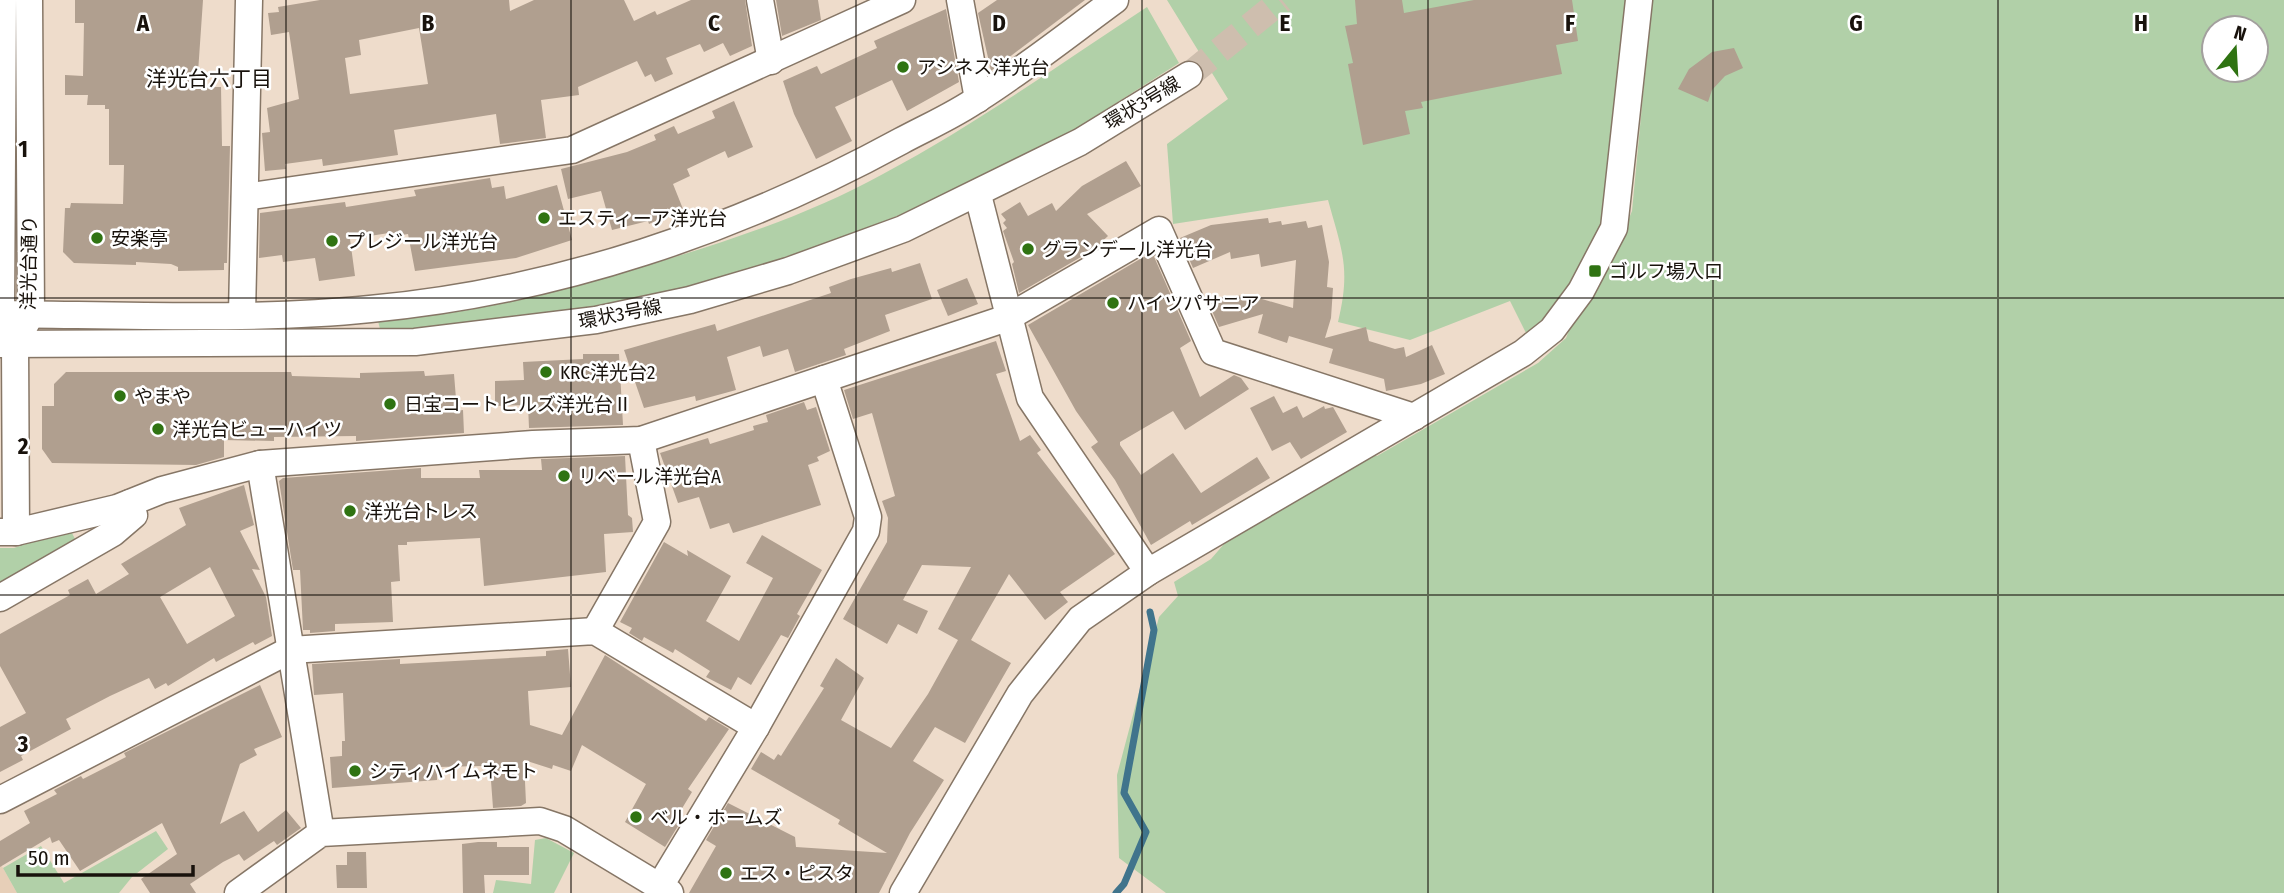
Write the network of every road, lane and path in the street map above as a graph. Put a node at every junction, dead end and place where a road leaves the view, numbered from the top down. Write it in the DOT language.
graph roads {
  1 [pos="3,0"];
  2 [pos="29,0"];
  3 [pos="250,0"];
  4 [pos="761,0"];
  5 [pos="902,0"];
  6 [pos="960,0"];
  7 [pos="1115,0"];
  8 [pos="1639,0"];
  9 [pos="771,61"];
  10 [pos="1189,75"];
  11 [pos="978,99"];
  12 [pos="978,195"];
  13 [pos="245,197"];
  14 [pos="1,314"];
  15 [pos="31,314"];
  16 [pos="242,314"];
  17 [pos="1007,318"];
  18 [pos="7,344"];
  19 [pos="824,379"];
  20 [pos="1414,417"];
  21 [pos="641,440"];
  22 [pos="260,464"];
  23 [pos="130,503"];
  24 [pos="8,532"];
  25 [pos="1148,572"];
  26 [pos="0,598"];
  27 [pos="595,631"];
  28 [pos="290,650"];
  29 [pos="756,727"];
  30 [pos="0,800"];
  31 [pos="321,833"];
  32 [pos="665,890"];
  33 [pos="238,893"];
  34 [pos="903,893"];
  1 -- 14 [label="street, 洋光台通り"];
  2 -- 15 [label="street, 洋光台通り"];
  3 -- 13 [label="street"];
  4 -- 9 [label="street"];
  5 -- 9 [label="street"];
  6 -- 11 [label="street"];
  7 -- 11 [label="street"];
  8 -- 20 [label="street"];
  9 -- 13 [label="street"];
  10 -- 12 [label="street, 環状3号線"];
  11 -- 16 [label="street"];
  12 -- 17 [label="street"];
  12 -- 18 [label="street, 環状3号線"];
  13 -- 16 [label="street"];
  14 -- 15 [label="street"];
  14 -- 18 [label="street, 洋光台通り"];
  15 -- 16 [label="street"];
  15 -- 18 [label="street, 洋光台通り"];
  17 -- 19 [label="street"];
  17 -- 20 [label="street"];
  17 -- 25 [label="street"];
  18 -- 24 [label="street"];
  19 -- 21 [label="street"];
  19 -- 29 [label="street"];
  20 -- 25 [label="street"];
  21 -- 22 [label="street"];
  21 -- 27 [label="street"];
  22 -- 23 [label="street"];
  22 -- 28 [label="street"];
  23 -- 24 [label="street"];
  23 -- 26 [label="street"];
  25 -- 34 [label="street"];
  27 -- 28 [label="street"];
  27 -- 29 [label="street"];
  28 -- 30 [label="street"];
  28 -- 31 [label="street"];
  29 -- 32 [label="street"];
  31 -- 32 [label="street"];
  31 -- 33 [label="street"];
}
